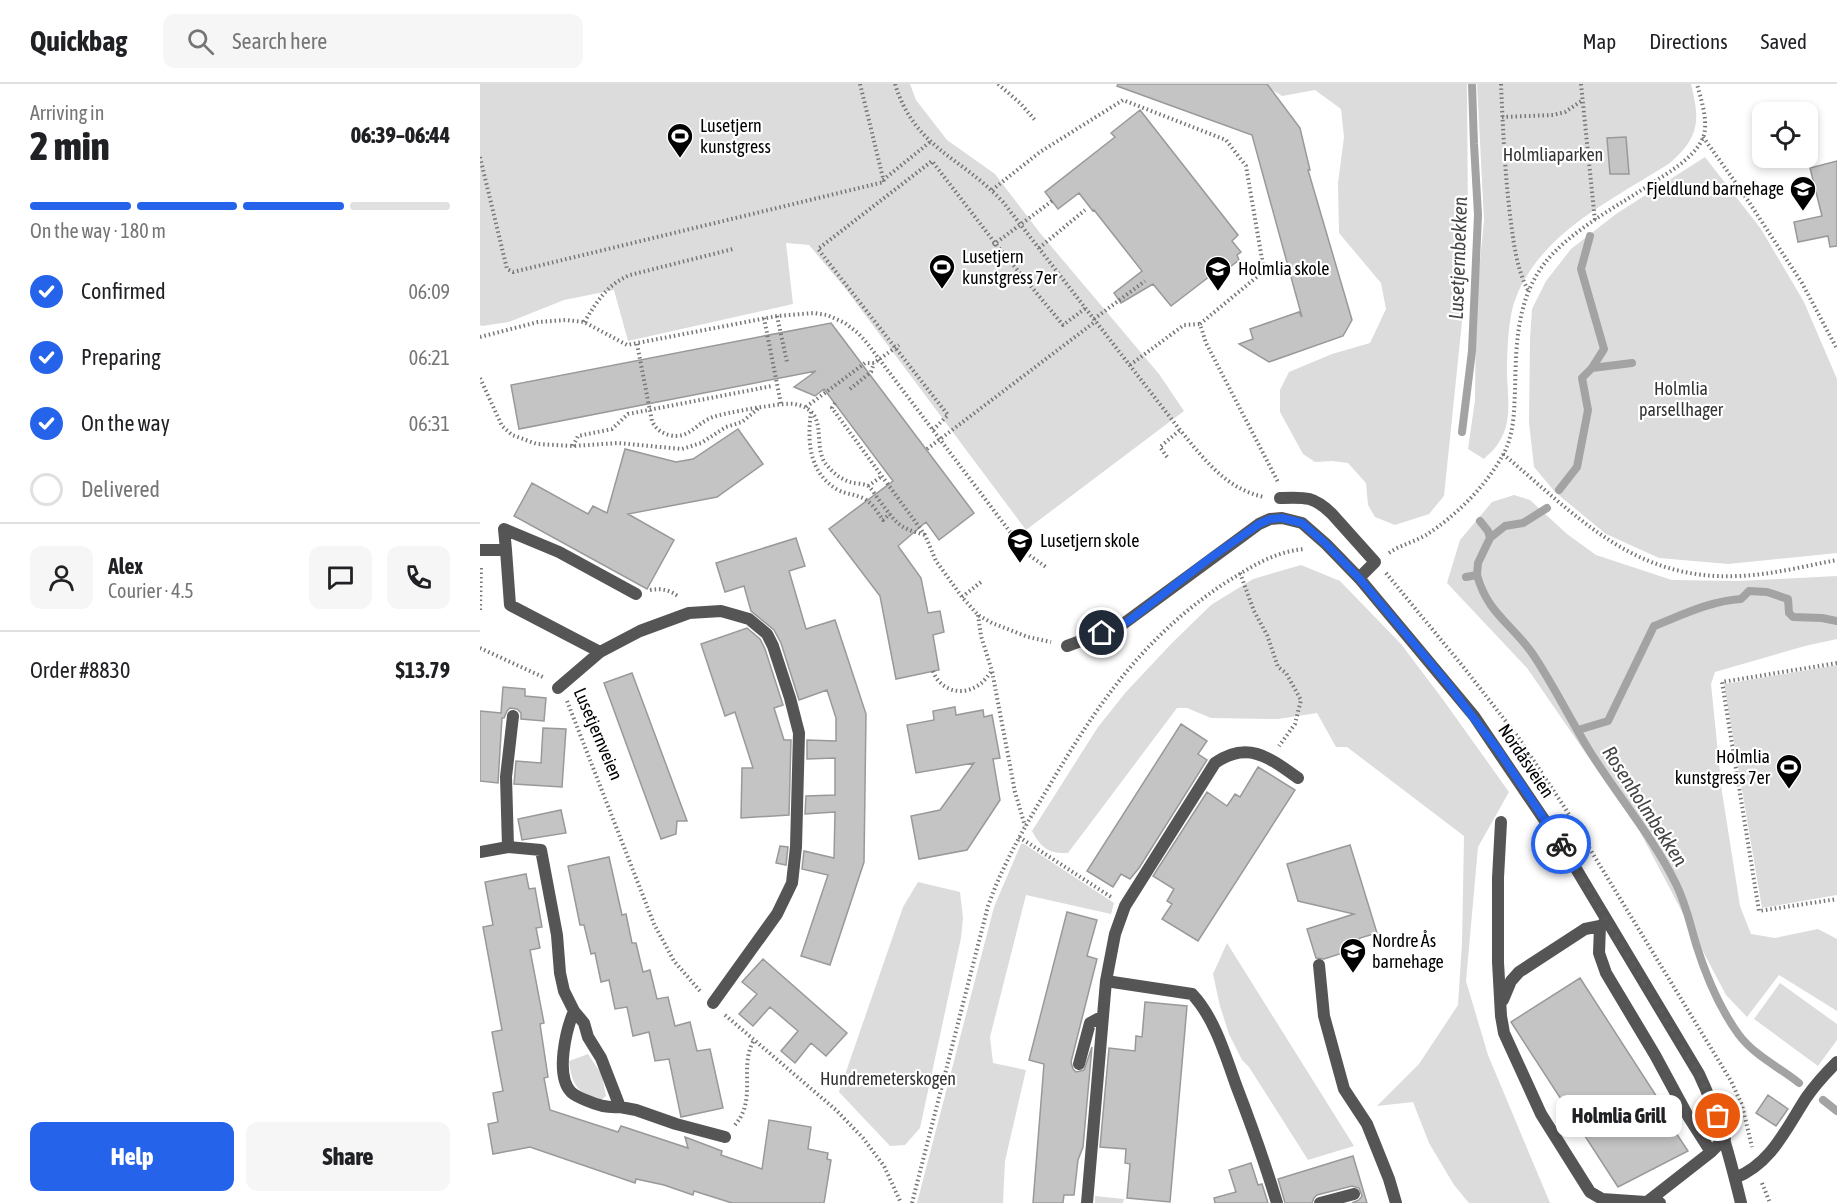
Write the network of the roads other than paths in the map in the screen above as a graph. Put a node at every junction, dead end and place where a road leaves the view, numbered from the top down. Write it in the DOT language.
graph roads {
  1 [pos="1280,498"];
  2 [pos="480,550"];
  3 [pos="506,550"];
  4 [pos="1359,578"];
  5 [pos="636,594"];
  6 [pos="1067,646"];
  7 [pos="600,652"];
  8 [pos="558,688"];
  9 [pos="513,716"];
  10 [pos="1298,778"];
  11 [pos="1501,822"];
  12 [pos="508,847"];
  13 [pos="480,852"];
  14 [pos="1603,924"];
  15 [pos="1319,964"];
  16 [pos="1106,981"];
  17 [pos="713,1003"];
  18 [pos="1502,1004"];
  19 [pos="574,1011"];
  20 [pos="1103,1016"];
  21 [pos="1837,1062"];
  22 [pos="1079,1064"];
  23 [pos="620,1107"];
  24 [pos="724,1137"];
  25 [pos="1725,1138"];
  26 [pos="1712,1152"];
  27 [pos="1735,1178"];
  28 [pos="1354,1194"];
  29 [pos="1653,1202"];
  30 [pos="1087,1203"];
  31 [pos="1277,1203"];
  32 [pos="1320,1203"];
  33 [pos="1396,1203"];
  34 [pos="1741,1203"];
  1 -- 4 [label="street"];
  2 -- 3 [label="street"];
  3 -- 5 [label="street"];
  3 -- 7 [label="street"];
  4 -- 6 [label="street, Nordåsveien"];
  4 -- 14 [label="street, Nordåsveien"];
  7 -- 8 [label="street, Lusetjernveien"];
  7 -- 17 [label="street, Lusetjernveien"];
  9 -- 12 [label="street"];
  10 -- 16 [label="street"];
  11 -- 18 [label="street"];
  12 -- 13 [label="street"];
  12 -- 19 [label="street"];
  14 -- 18 [label="street"];
  14 -- 25 [label="street, Nordåsveien"];
  14 -- 26 [label="street, Nordåsveien"];
  15 -- 33 [label="street"];
  16 -- 20 [label="street"];
  16 -- 31 [label="street"];
  18 -- 29 [label="street"];
  19 -- 23 [label="street"];
  19 -- 23 [label="street"];
  20 -- 22 [label="street"];
  20 -- 30 [label="street"];
  21 -- 27 [label="street"];
  23 -- 24 [label="street"];
  25 -- 26 [label="street"];
  25 -- 27 [label="street, Nordåsveien"];
  26 -- 29 [label="street"];
  27 -- 34 [label="street, Nordåsveien"];
  28 -- 32 [label="street"];
}
